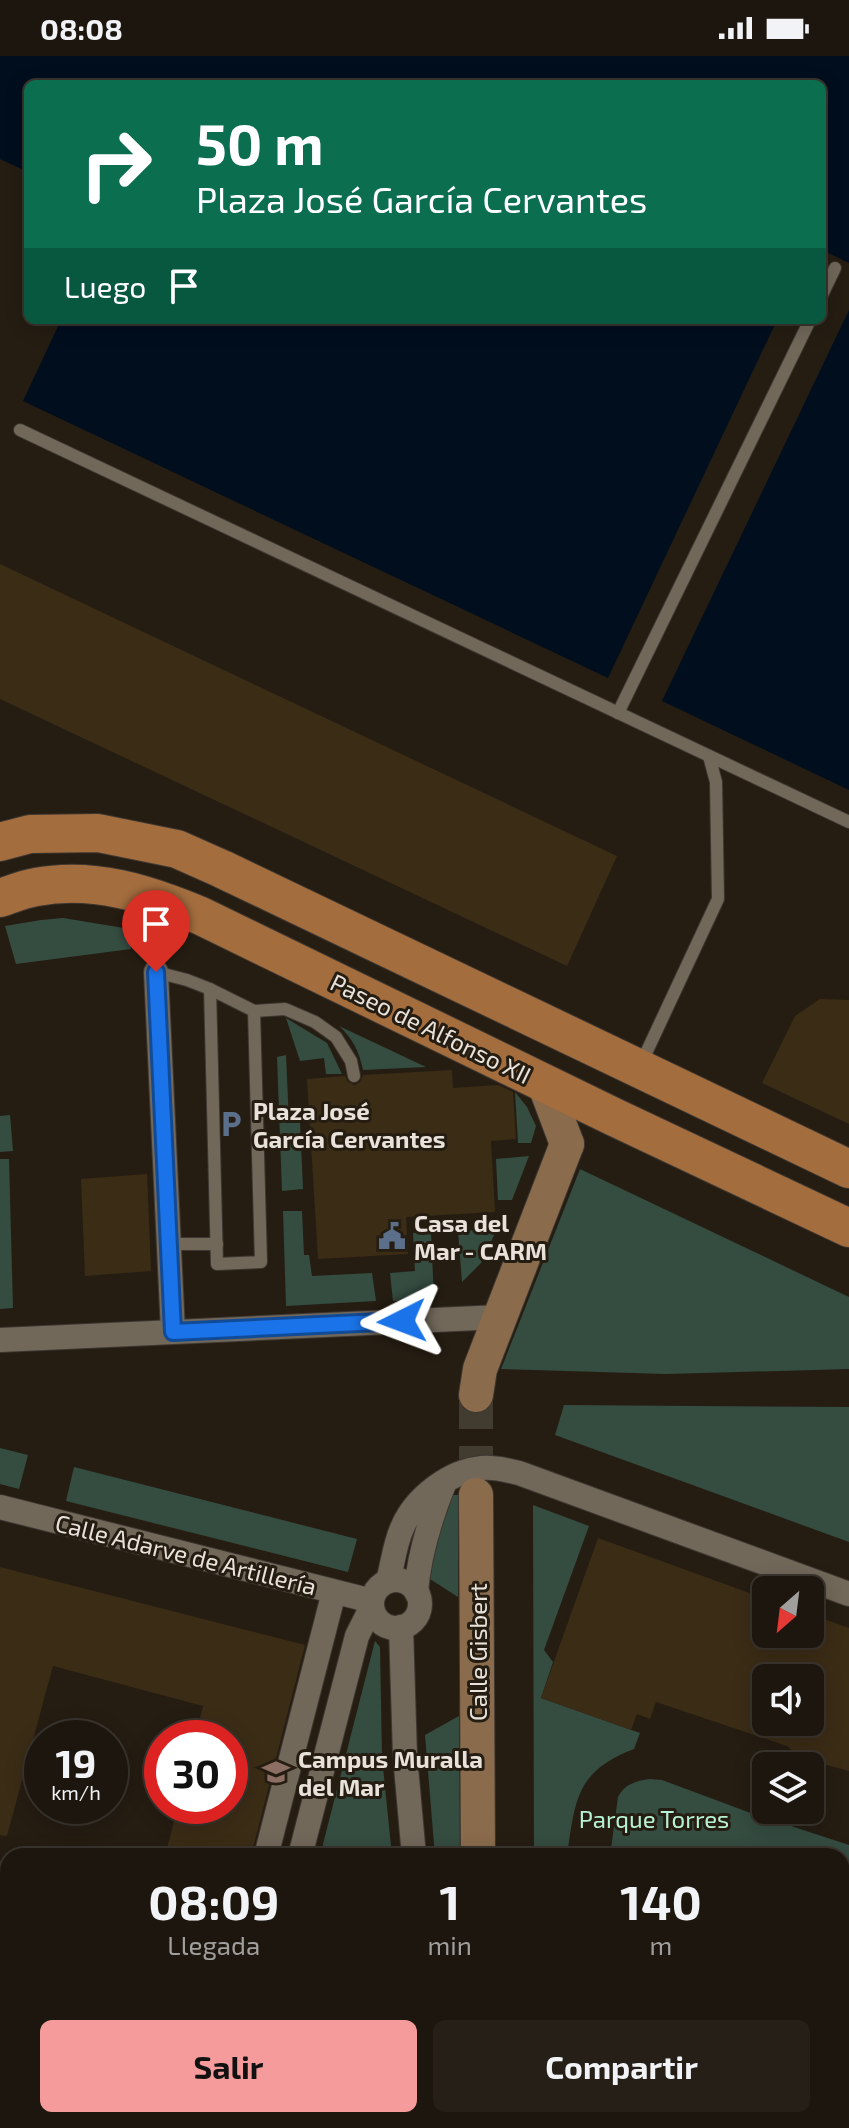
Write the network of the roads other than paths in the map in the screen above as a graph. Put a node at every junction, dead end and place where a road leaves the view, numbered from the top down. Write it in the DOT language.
graph roads {
  1 [pos="835,268"];
  2 [pos="826,287"];
  3 [pos="808,324"];
  4 [pos="20,430"];
  5 [pos="618,713"];
  6 [pos="709,756"];
  7 [pos="849,822"];
  8 [pos="0,842"];
  9 [pos="0,898"];
  10 [pos="156,972"];
  11 [pos="210,989"];
  12 [pos="254,1011"];
  13 [pos="638,1069"];
  14 [pos="354,1076"];
  15 [pos="544,1083"];
  16 [pos="614,1117"];
  17 [pos="567,1144"];
  18 [pos="849,1169"];
  19 [pos="849,1228"];
  20 [pos="169,1244"];
  21 [pos="217,1244"];
  22 [pos="500,1317"];
  23 [pos="173,1332"];
  24 [pos="0,1340"];
  25 [pos="476,1395"];
  26 [pos="460,1488"];
  27 [pos="0,1507"];
  28 [pos="388,1581"];
  29 [pos="334,1592"];
  30 [pos="416,1592"];
  31 [pos="849,1594"];
  32 [pos="372,1604"];
  33 [pos="401,1627"];
  34 [pos="268,1848"];
  35 [pos="302,1848"];
  36 [pos="413,1848"];
  37 [pos="478,1848"];
  1 -- 2 [label="lane"];
  3 -- 5 [label="lane"];
  4 -- 5 [label="lane"];
  5 -- 6 [label="lane"];
  6 -- 7 [label="lane"];
  6 -- 13 [label="lane"];
  8 -- 13 [label="main road"];
  9 -- 15 [label="main road, Paseo de Alfonso XII"];
  10 -- 11 [label="lane"];
  10 -- 20 [label="street"];
  11 -- 12 [label="lane"];
  11 -- 21 [label="lane"];
  12 -- 14 [label="lane"];
  12 -- 21 [label="lane"];
  13 -- 16 [label="main road"];
  13 -- 18 [label="main road"];
  15 -- 16 [label="main road, Paseo de Alfonso XII"];
  15 -- 17 [label="street"];
  16 -- 17 [label="street"];
  16 -- 19 [label="main road, Paseo de Alfonso XII"];
  17 -- 22 [label="street"];
  20 -- 21 [label="lane"];
  20 -- 23 [label="street"];
  22 -- 23 [label="street"];
  22 -- 25 [label="street"];
  23 -- 24 [label="street"];
  26 -- 28 [label="street"];
  26 -- 30 [label="street"];
  26 -- 31 [label="street"];
  26 -- 37 [label="street, Calle Gisbert"];
  27 -- 29 [label="street, Calle Adarve de Artillería"];
  28 -- 30 [label="street"];
  28 -- 32 [label="street"];
  29 -- 32 [label="street, Calle Adarve de Artillería"];
  29 -- 34 [label="street"];
  30 -- 33 [label="street"];
  32 -- 33 [label="street"];
  32 -- 35 [label="street"];
  33 -- 36 [label="street"];
}
